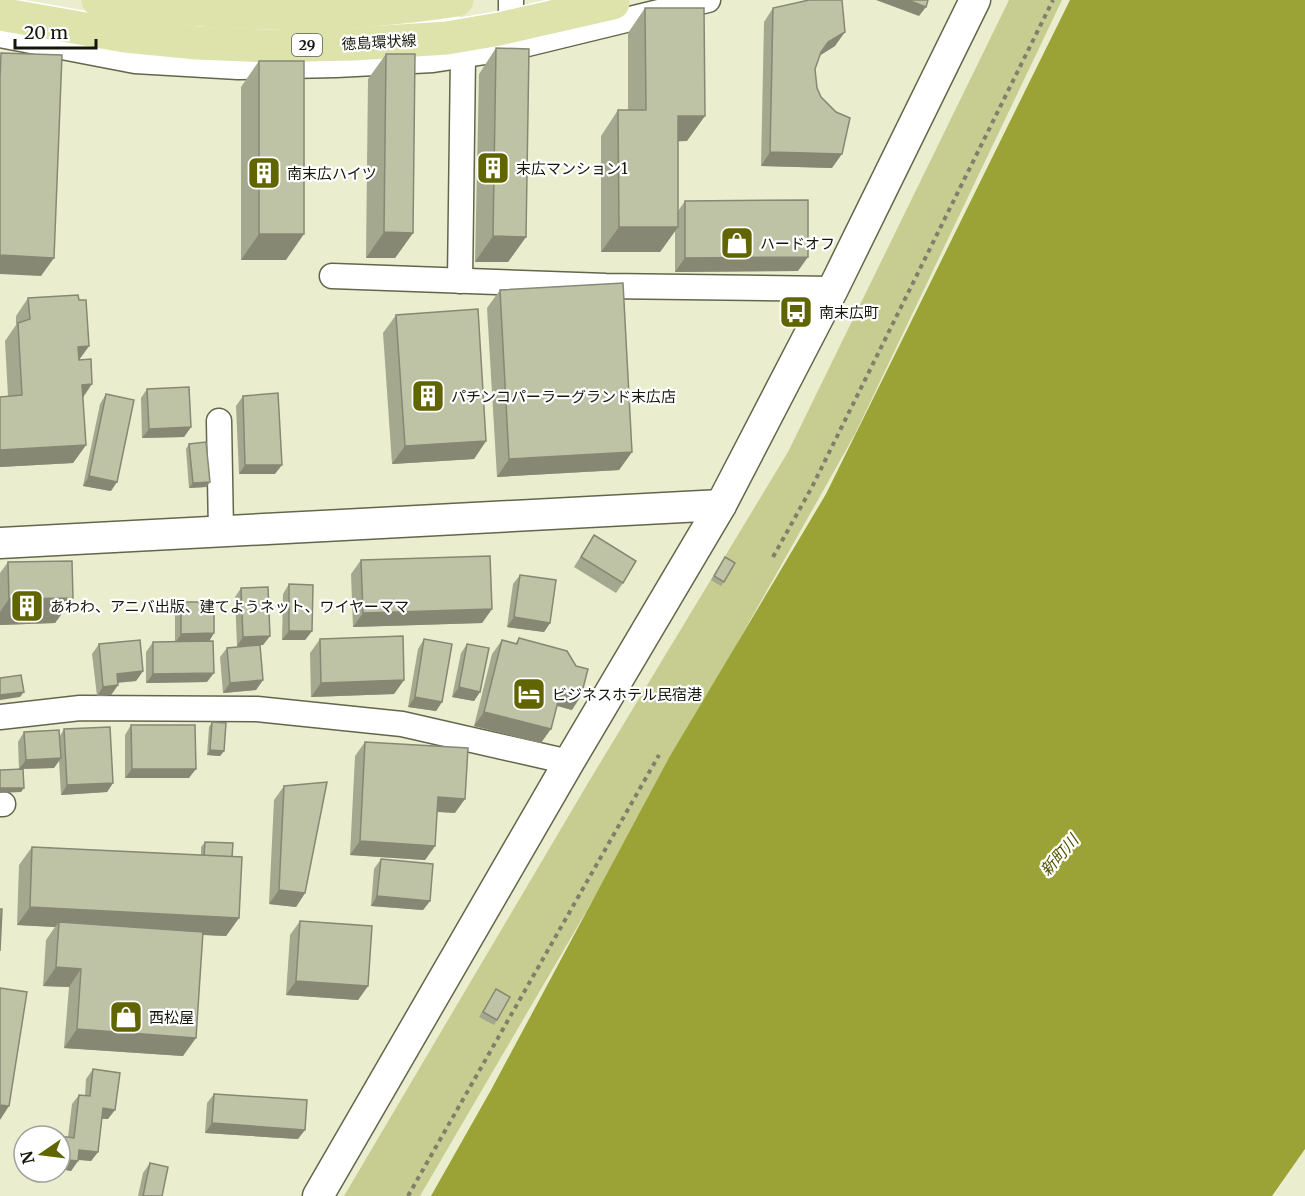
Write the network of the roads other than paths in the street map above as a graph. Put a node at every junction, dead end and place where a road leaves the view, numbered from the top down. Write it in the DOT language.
graph roads {
  1 [pos="98,0"];
  2 [pos="149,0"];
  3 [pos="339,0"];
  4 [pos="457,0"];
  5 [pos="511,0"];
  6 [pos="708,0"];
  7 [pos="975,0"];
  8 [pos="614,3"];
  9 [pos="676,4"];
  10 [pos="0,14"];
  11 [pos="0,35"];
  12 [pos="511,48"];
  13 [pos="463,56"];
  14 [pos="135,61"];
  15 [pos="336,65"];
  16 [pos="332,276"];
  17 [pos="460,281"];
  18 [pos="833,289"];
  19 [pos="219,421"];
  20 [pos="721,505"];
  21 [pos="221,532"];
  22 [pos="0,543"];
  23 [pos="0,717"];
  24 [pos="569,762"];
  25 [pos="318,1196"];
  1 -- 4 [label="main road, 29, bridge"];
  2 -- 14 [label="street"];
  3 -- 15 [label="street"];
  5 -- 12 [label="street"];
  6 -- 9 [label="street"];
  7 -- 18 [label="street"];
  8 -- 10 [label="main road, 徳島環状線 / 29, bridge"];
  9 -- 12 [label="street"];
  11 -- 14 [label="street"];
  12 -- 13 [label="street"];
  13 -- 15 [label="street"];
  13 -- 17 [label="street"];
  14 -- 15 [label="street"];
  16 -- 17 [label="street"];
  17 -- 18 [label="street"];
  18 -- 20 [label="street"];
  19 -- 21 [label="street"];
  20 -- 21 [label="street"];
  20 -- 24 [label="street"];
  21 -- 22 [label="street"];
  23 -- 24 [label="street"];
  24 -- 25 [label="street"];
}
